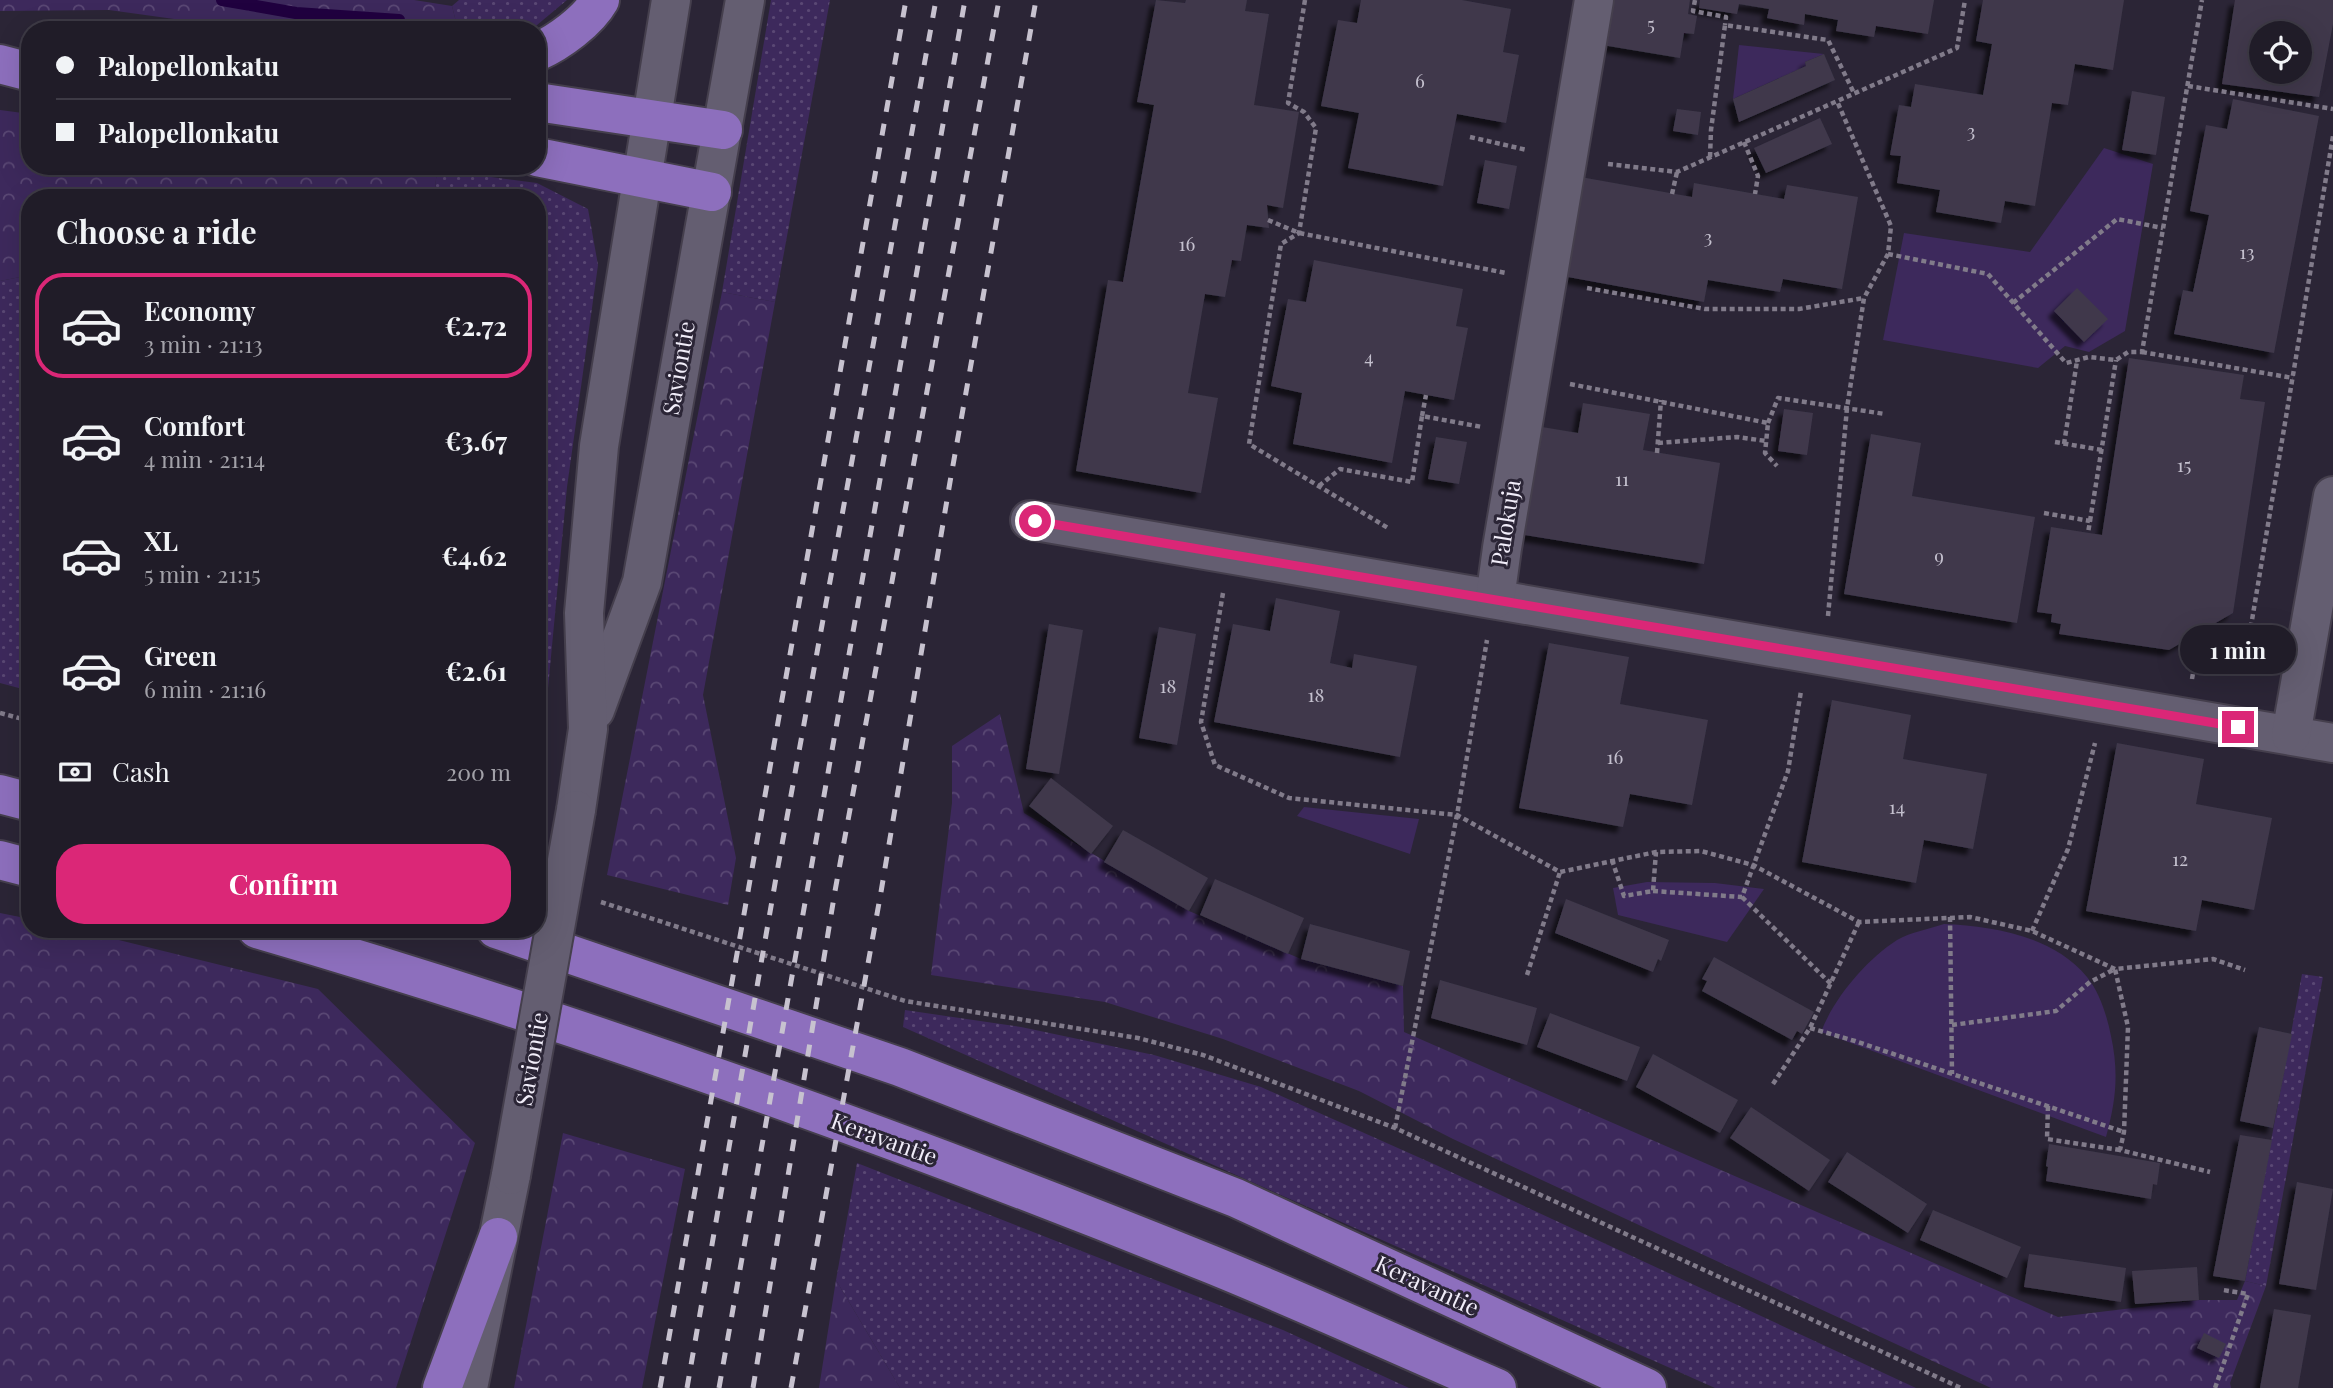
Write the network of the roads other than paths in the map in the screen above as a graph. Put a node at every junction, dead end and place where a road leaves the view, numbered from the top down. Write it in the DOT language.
graph roads {
  1 [pos="600,0"];
  2 [pos="671,0"];
  3 [pos="745,0"];
  4 [pos="1594,0"];
  5 [pos="21,46"];
  6 [pos="546,48"];
  7 [pos="0,49"];
  8 [pos="0,64"];
  9 [pos="21,70"];
  10 [pos="546,103"];
  11 [pos="651,119"];
  12 [pos="723,130"];
  13 [pos="546,159"];
  14 [pos="642,178"];
  15 [pos="712,192"];
  16 [pos="2333,496"];
  17 [pos="1030,520"];
  18 [pos="1495,599"];
  19 [pos="588,729"];
  20 [pos="2291,735"];
  21 [pos="2333,743"];
  22 [pos="0,794"];
  23 [pos="21,800"];
  24 [pos="0,860"];
  25 [pos="21,866"];
  26 [pos="288,938"];
  27 [pos="522,938"];
  28 [pos="498,1237"];
  29 [pos="442,1388"];
  30 [pos="468,1388"];
  31 [pos="1497,1388"];
  32 [pos="1647,1388"];
  1 -- 6 [label="main road"];
  2 -- 11 [label="street, Saviontie"];
  3 -- 12 [label="street, Saviontie"];
  4 -- 18 [label="street, Palokuja"];
  5 -- 7 [label="main road"];
  8 -- 9 [label="main road"];
  10 -- 11 [label="main road"];
  11 -- 12 [label="main road"];
  11 -- 14 [label="street, Saviontie"];
  12 -- 15 [label="street, Saviontie"];
  13 -- 14 [label="main road"];
  14 -- 15 [label="main road"];
  14 -- 19 [label="street, Saviontie"];
  15 -- 19 [label="street, Saviontie"];
  16 -- 20 [label="street"];
  17 -- 18 [label="street"];
  18 -- 20 [label="street"];
  19 -- 28 [label="street, Saviontie, bridge"];
  20 -- 21 [label="street"];
  22 -- 23 [label="main road"];
  24 -- 25 [label="main road"];
  26 -- 31 [label="main road, Keravantie"];
  27 -- 32 [label="main road, Keravantie"];
  28 -- 29 [label="main road"];
  28 -- 30 [label="street, Saviontie"];
}
